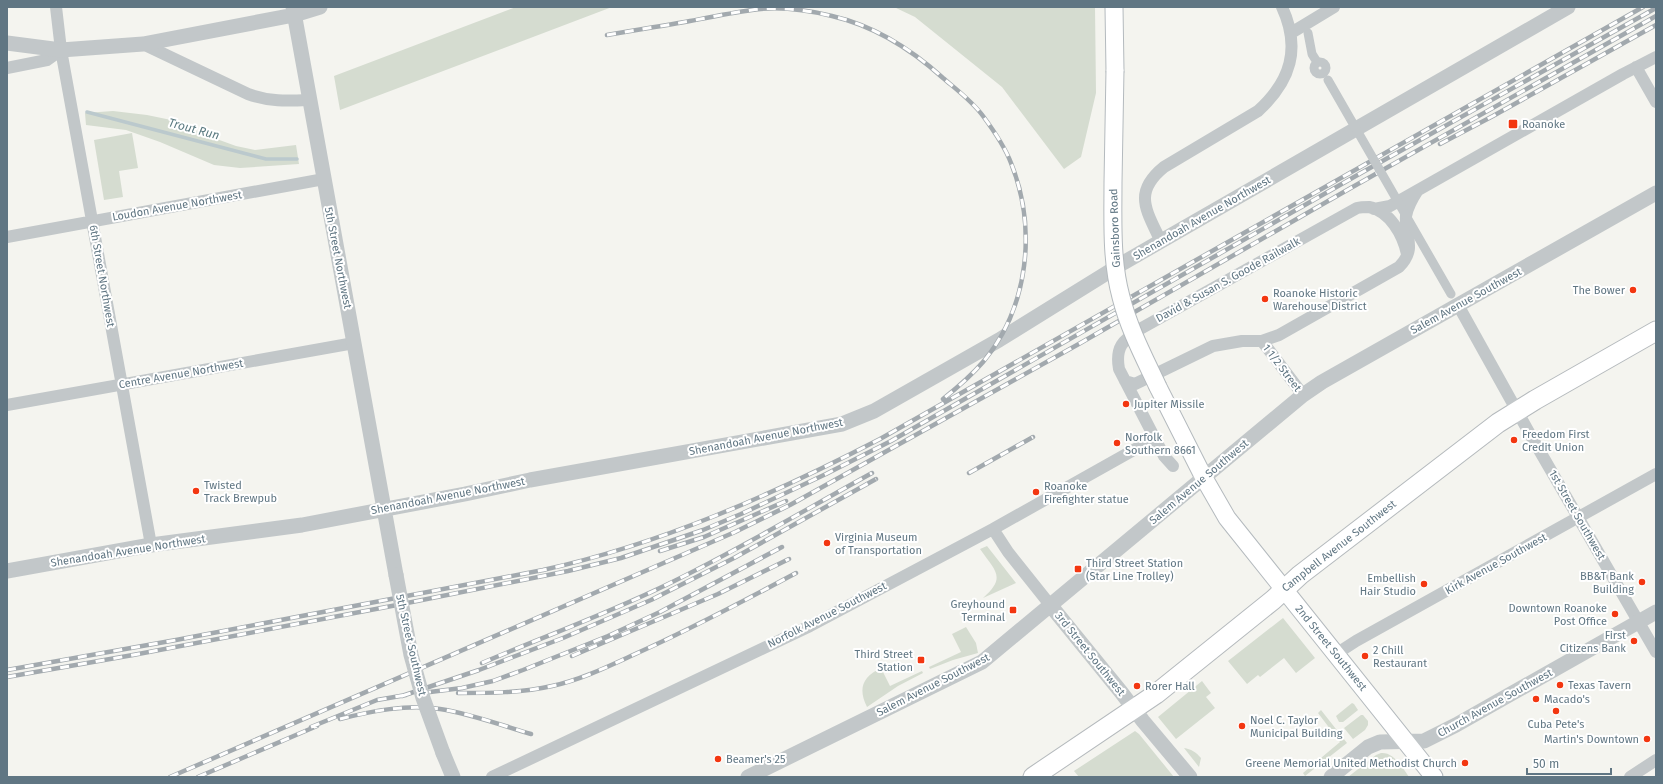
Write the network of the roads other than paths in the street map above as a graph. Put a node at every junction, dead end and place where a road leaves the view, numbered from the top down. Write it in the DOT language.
graph roads {
  1 [pos="56,7"];
  2 [pos="320,7"];
  3 [pos="1114,7"];
  4 [pos="1282,7"];
  5 [pos="1334,7"];
  6 [pos="1568,7"];
  7 [pos="294,11"];
  8 [pos="1291,33"];
  9 [pos="1308,33"];
  10 [pos="7,43"];
  11 [pos="143,44"];
  12 [pos="62,50"];
  13 [pos="1656,57"];
  14 [pos="1636,67"];
  15 [pos="7,68"];
  16 [pos="310,100"];
  17 [pos="1656,102"];
  18 [pos="324,180"];
  19 [pos="1418,190"];
  20 [pos="1656,193"];
  21 [pos="1374,209"];
  22 [pos="93,221"];
  23 [pos="7,237"];
  24 [pos="1161,242"];
  25 [pos="1407,254"];
  26 [pos="1454,299"];
  27 [pos="1656,331"];
  28 [pos="1262,341"];
  29 [pos="354,343"];
  30 [pos="1125,381"];
  31 [pos="122,384"];
  32 [pos="1303,395"];
  33 [pos="7,406"];
  34 [pos="1518,410"];
  35 [pos="1155,438"];
  36 [pos="1173,466"];
  37 [pos="1656,474"];
  38 [pos="1204,478"];
  39 [pos="384,509"];
  40 [pos="1579,518"];
  41 [pos="993,529"];
  42 [pos="152,545"];
  43 [pos="7,571"];
  44 [pos="1284,590"];
  45 [pos="1052,606"];
  46 [pos="1656,612"];
  47 [pos="1638,622"];
  48 [pos="1656,652"];
  49 [pos="1336,654"];
  50 [pos="1135,710"];
  51 [pos="1406,742"];
  52 [pos="1656,760"];
  53 [pos="454,777"];
  54 [pos="492,777"];
  55 [pos="748,777"];
  56 [pos="1034,777"];
  57 [pos="1190,777"];
  58 [pos="1331,777"];
  59 [pos="1434,777"];
  60 [pos="1630,777"];
  1 -- 12 [label="street, 6th Street Northwest"];
  2 -- 7 [label="street"];
  3 -- 38 [label="main road, Gainsboro Road, bridge"];
  4 -- 8 [label="street"];
  5 -- 8 [label="street"];
  6 -- 24 [label="street, Shenandoah Avenue Northwest"];
  7 -- 11 [label="street"];
  7 -- 16 [label="street, 5th Street Northwest"];
  8 -- 24 [label="street"];
  9 -- 26 [label="street, bridge"];
  10 -- 12 [label="street"];
  11 -- 12 [label="street"];
  11 -- 16 [label="street"];
  12 -- 15 [label="street"];
  12 -- 22 [label="street, 6th Street Northwest"];
  13 -- 14 [label="street"];
  14 -- 17 [label="street"];
  14 -- 19 [label="street"];
  16 -- 18 [label="street, 5th Street Northwest"];
  18 -- 22 [label="street, Loudon Avenue Northwest"];
  18 -- 29 [label="street, 5th Street Northwest"];
  19 -- 21 [label="street"];
  19 -- 25 [label="street"];
  20 -- 26 [label="street, Salem Avenue Southwest"];
  21 -- 25 [label="street"];
  21 -- 30 [label="street, David & Susan S. Goode Railwalk"];
  22 -- 23 [label="street, Loudon Avenue Northwest"];
  22 -- 31 [label="street, 6th Street Northwest"];
  24 -- 39 [label="street, Shenandoah Avenue Northwest"];
  25 -- 28 [label="street"];
  26 -- 32 [label="street, Salem Avenue Southwest"];
  26 -- 34 [label="street, 1st Street Southwest"];
  27 -- 34 [label="main road, Campbell Avenue Southwest"];
  28 -- 30 [label="street"];
  28 -- 32 [label="street, 1 1/2 Street"];
  29 -- 31 [label="street, Centre Avenue Northwest"];
  29 -- 39 [label="street, 5th Street Northwest"];
  30 -- 35 [label="street"];
  31 -- 33 [label="street, Centre Avenue Northwest"];
  31 -- 42 [label="street, 6th Street Northwest"];
  32 -- 38 [label="street, Salem Avenue Southwest"];
  34 -- 40 [label="street, 1st Street Southwest"];
  34 -- 44 [label="main road, Campbell Avenue Southwest"];
  35 -- 36 [label="street"];
  35 -- 41 [label="street, Norfolk Avenue Southwest"];
  37 -- 40 [label="street, Kirk Avenue Southwest"];
  38 -- 44 [label="main road, 2nd Street Southwest"];
  38 -- 45 [label="street, Salem Avenue Southwest"];
  39 -- 42 [label="street, Shenandoah Avenue Northwest"];
  39 -- 53 [label="street, 5th Street Southwest, bridge"];
  40 -- 47 [label="street, 1st Street Southwest"];
  40 -- 49 [label="street, Kirk Avenue Southwest"];
  41 -- 45 [label="street, 3rd Street Southwest"];
  41 -- 54 [label="street, Norfolk Avenue Southwest"];
  42 -- 43 [label="street, Shenandoah Avenue Northwest"];
  44 -- 49 [label="main road, 2nd Street Southwest"];
  44 -- 50 [label="main road, Campbell Avenue Southwest"];
  45 -- 50 [label="street, 3rd Street Southwest"];
  45 -- 55 [label="street, Salem Avenue Southwest"];
  46 -- 47 [label="street, Church Avenue Southwest"];
  47 -- 48 [label="street, 1st Street Southwest"];
  47 -- 51 [label="street, Church Avenue Southwest"];
  49 -- 51 [label="main road, 2nd Street Southwest"];
  50 -- 56 [label="main road, Campbell Avenue Southwest"];
  50 -- 57 [label="street, 3rd Street Southwest"];
  51 -- 58 [label="street, Church Avenue Southwest"];
  51 -- 59 [label="main road, 2nd Street Southwest"];
  52 -- 60 [label="street"];
}
